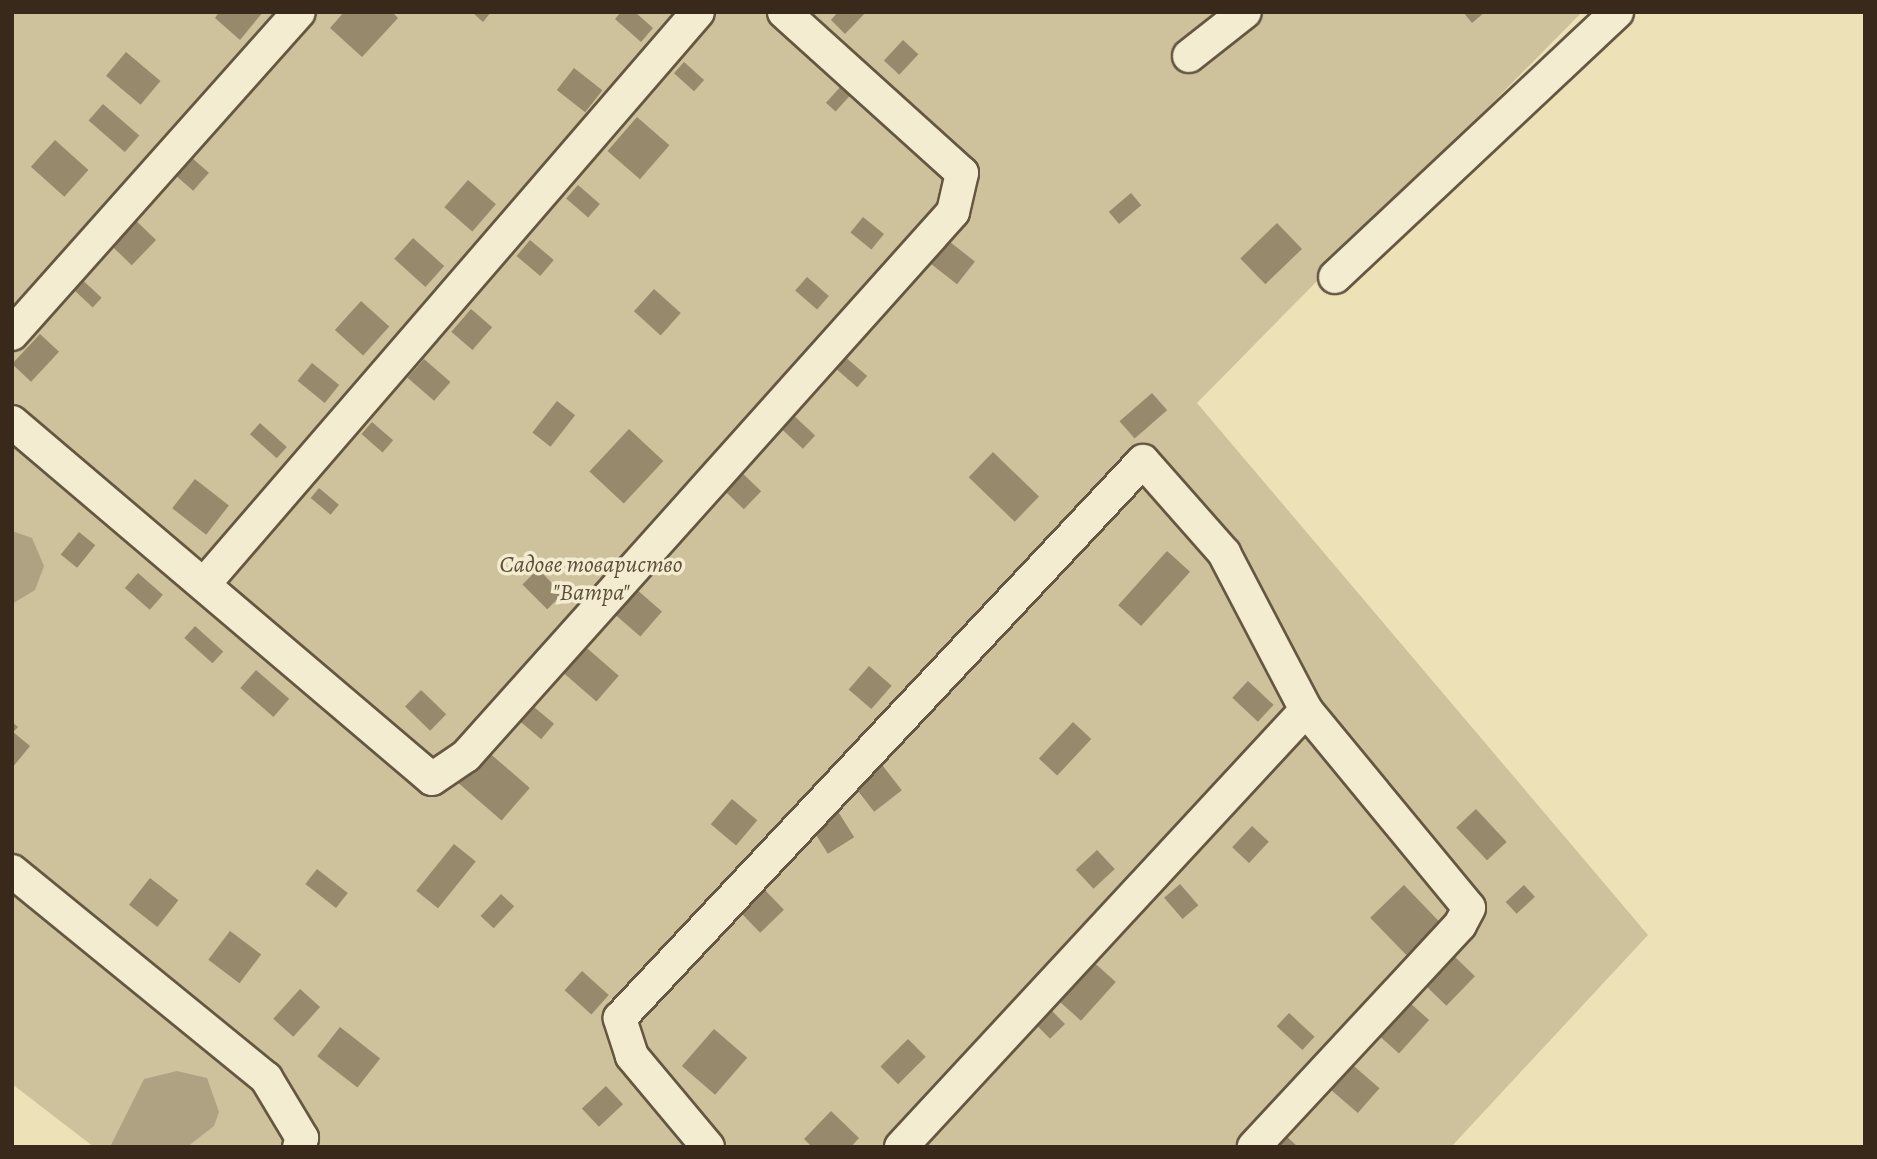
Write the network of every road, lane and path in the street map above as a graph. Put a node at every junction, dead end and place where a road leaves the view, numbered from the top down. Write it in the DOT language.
graph roads {
  1 [pos="299,12"];
  2 [pos="698,12"];
  3 [pos="784,12"];
  4 [pos="1245,12"];
  5 [pos="1617,12"];
  6 [pos="1189,56"];
  7 [pos="1335,277"];
  8 [pos="12,334"];
  9 [pos="12,422"];
  10 [pos="205,583"];
  11 [pos="1306,710"];
  12 [pos="12,871"];
  13 [pos="299,1147"];
  14 [pos="708,1147"];
  15 [pos="901,1147"];
  16 [pos="1254,1147"];
  1 -- 8 [label="street"];
  2 -- 10 [label="street"];
  3 -- 10 [label="street"];
  4 -- 6 [label="street"];
  5 -- 7 [label="street"];
  9 -- 10 [label="street"];
  11 -- 14 [label="street"];
  11 -- 15 [label="street"];
  11 -- 16 [label="street"];
  12 -- 13 [label="street"];
}
